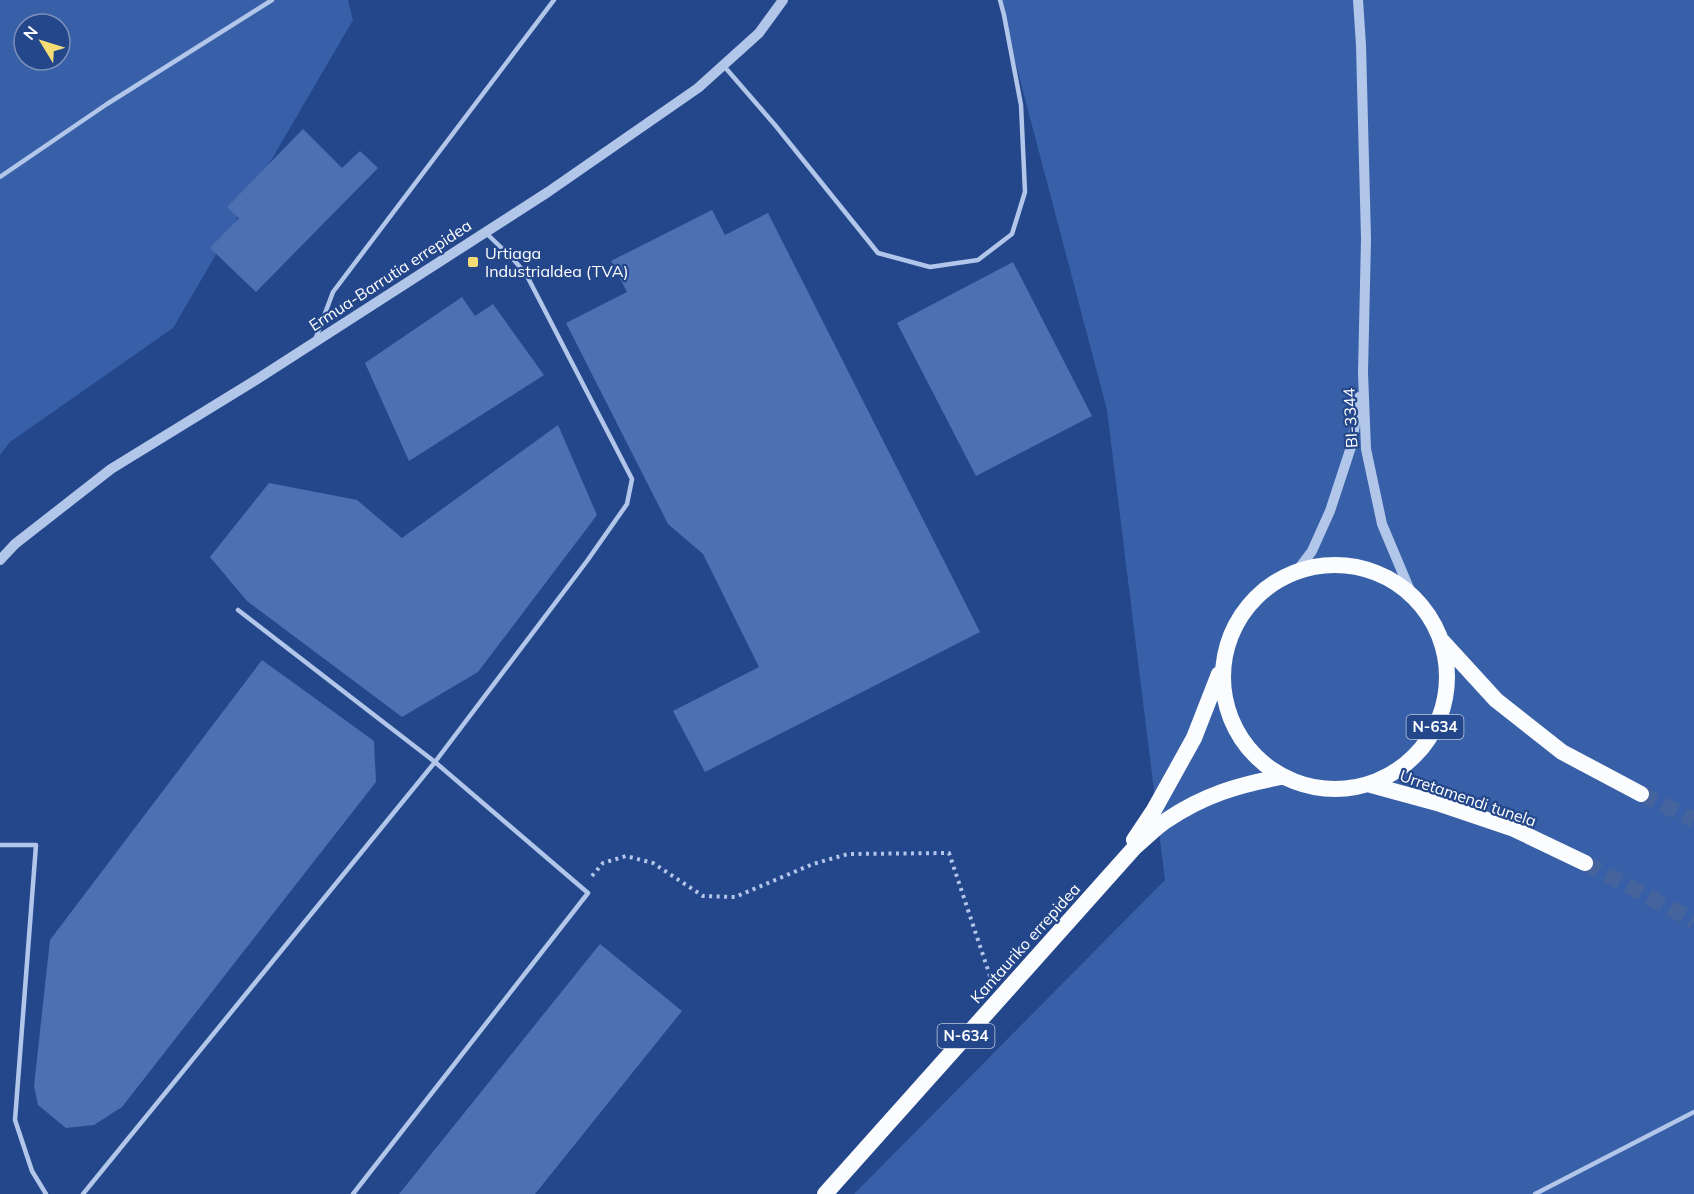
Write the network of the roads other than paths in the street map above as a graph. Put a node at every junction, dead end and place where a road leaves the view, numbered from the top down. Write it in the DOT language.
graph roads {
  1 [pos="272,0"];
  2 [pos="555,0"];
  3 [pos="783,0"];
  4 [pos="1000,0"];
  5 [pos="1358,0"];
  6 [pos="723,66"];
  7 [pos="0,177"];
  8 [pos="485,232"];
  9 [pos="314,342"];
  10 [pos="1363,373"];
  11 [pos="0,560"];
  12 [pos="1297,571"];
  13 [pos="1411,593"];
  14 [pos="238,610"];
  15 [pos="1442,640"];
  16 [pos="1222,665"];
  17 [pos="435,762"];
  18 [pos="1281,777"];
  19 [pos="1371,785"];
  20 [pos="1641,794"];
  21 [pos="0,845"];
  22 [pos="1586,863"];
  23 [pos="1108,878"];
  24 [pos="1694,1112"];
  25 [pos="46,1194"];
  26 [pos="83,1194"];
  27 [pos="353,1194"];
  28 [pos="825,1194"];
  29 [pos="1535,1194"];
  1 -- 7 [label="lane"];
  2 -- 9 [label="lane"];
  3 -- 6 [label="street, Ermua-Barrutia errepidea"];
  4 -- 6 [label="lane"];
  5 -- 10 [label="street, BI-3344"];
  6 -- 8 [label="street, Ermua-Barrutia errepidea"];
  8 -- 9 [label="street, Ermua-Barrutia errepidea"];
  8 -- 17 [label="lane"];
  9 -- 11 [label="street, Ermua-Barrutia errepidea"];
  10 -- 12 [label="street, BI-3344"];
  10 -- 13 [label="street, BI-3344"];
  12 -- 13 [label="highway, N-634"];
  12 -- 16 [label="highway, N-634"];
  13 -- 15 [label="highway, N-634"];
  14 -- 17 [label="lane"];
  15 -- 19 [label="highway, N-634"];
  15 -- 20 [label="highway"];
  16 -- 18 [label="highway, N-634"];
  16 -- 23 [label="highway"];
  17 -- 26 [label="lane"];
  17 -- 27 [label="lane"];
  18 -- 19 [label="highway, N-634"];
  18 -- 23 [label="highway"];
  19 -- 22 [label="highway, Urretamendi tunela"];
  21 -- 25 [label="lane"];
  23 -- 28 [label="highway, Kantauriko errepidea / N-634"];
  24 -- 29 [label="lane"];
}
